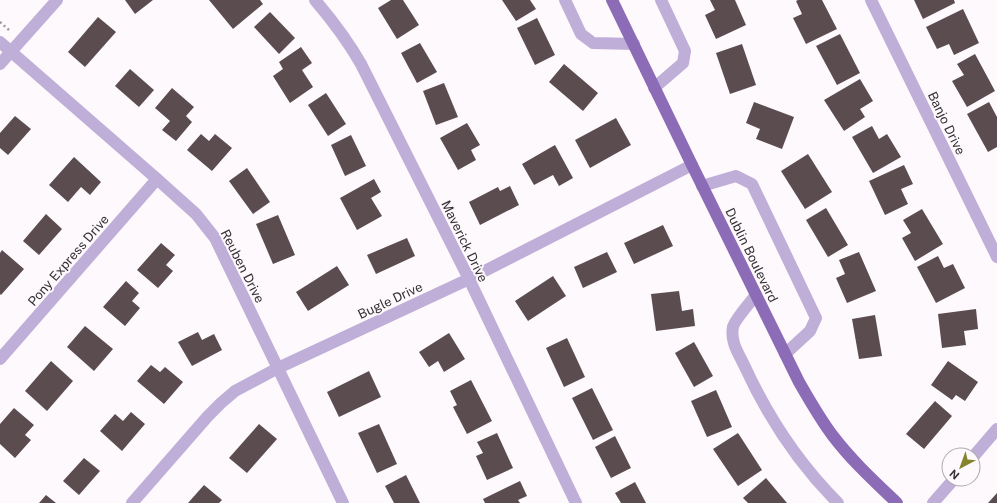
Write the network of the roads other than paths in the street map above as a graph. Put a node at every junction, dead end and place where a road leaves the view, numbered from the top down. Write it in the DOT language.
graph roads {
  1 [pos="57,0"];
  2 [pos="314,0"];
  3 [pos="565,0"];
  4 [pos="612,0"];
  5 [pos="661,0"];
  6 [pos="871,0"];
  7 [pos="0,42"];
  8 [pos="634,44"];
  9 [pos="11,52"];
  10 [pos="0,64"];
  11 [pos="654,88"];
  12 [pos="692,165"];
  13 [pos="157,179"];
  14 [pos="702,186"];
  15 [pos="997,257"];
  16 [pos="468,279"];
  17 [pos="756,295"];
  18 [pos="785,354"];
  19 [pos="0,359"];
  20 [pos="278,368"];
  21 [pos="997,429"];
  22 [pos="981,448"];
  23 [pos="947,487"];
  24 [pos="132,503"];
  25 [pos="343,503"];
  26 [pos="576,503"];
  27 [pos="838,503"];
  28 [pos="897,503"];
  29 [pos="933,503"];
  1 -- 9 [label="street"];
  2 -- 16 [label="street, Maverick Drive"];
  3 -- 8 [label="street"];
  4 -- 8 [label="main road, Dublin Boulevard"];
  5 -- 11 [label="street"];
  6 -- 15 [label="street, Banjo Drive"];
  7 -- 9 [label="street, Reuben Drive"];
  8 -- 11 [label="main road, Dublin Boulevard"];
  9 -- 10 [label="street"];
  9 -- 13 [label="street, Reuben Drive"];
  11 -- 12 [label="main road, Dublin Boulevard"];
  12 -- 14 [label="main road, Dublin Boulevard"];
  12 -- 16 [label="street, Bugle Drive"];
  13 -- 19 [label="street, Pony Express Drive"];
  13 -- 20 [label="street, Reuben Drive"];
  14 -- 17 [label="main road, Dublin Boulevard"];
  14 -- 18 [label="street"];
  16 -- 20 [label="street, Bugle Drive"];
  16 -- 26 [label="street, Maverick Drive"];
  17 -- 18 [label="main road, Dublin Boulevard"];
  17 -- 27 [label="street"];
  18 -- 28 [label="main road, Dublin Boulevard"];
  20 -- 24 [label="street, Bugle Drive"];
  20 -- 25 [label="street, Reuben Drive"];
  21 -- 22 [label="street"];
  23 -- 29 [label="street"];
}
